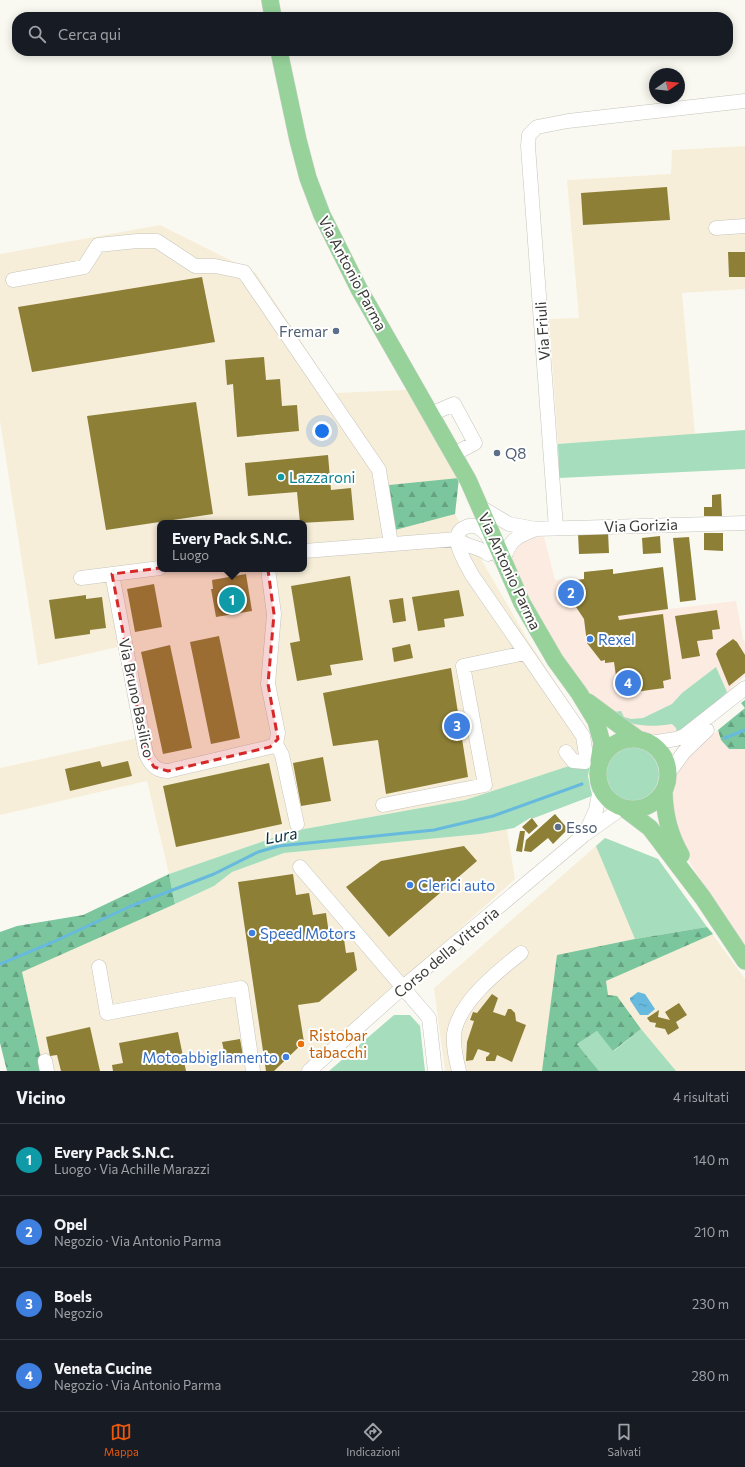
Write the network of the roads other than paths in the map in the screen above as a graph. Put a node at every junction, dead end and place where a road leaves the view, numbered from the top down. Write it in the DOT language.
graph roads {
  1 [pos="270,0"];
  2 [pos="272,12"];
  3 [pos="280,56"];
  4 [pos="745,101"];
  5 [pos="745,226"];
  6 [pos="716,228"];
  7 [pos="13,280"];
  8 [pos="431,414"];
  9 [pos="454,454"];
  10 [pos="468,480"];
  11 [pos="482,508"];
  12 [pos="745,523"];
  13 [pos="476,526"];
  14 [pos="556,528"];
  15 [pos="536,529"];
  16 [pos="457,538"];
  17 [pos="391,544"];
  18 [pos="307,551"];
  19 [pos="488,554"];
  20 [pos="503,562"];
  21 [pos="157,568"];
  22 [pos="268,572"];
  23 [pos="112,574"];
  24 [pos="81,578"];
  25 [pos="525,653"];
  26 [pos="555,660"];
  27 [pos="745,688"];
  28 [pos="580,693"];
  29 [pos="745,696"];
  30 [pos="644,741"];
  31 [pos="276,744"];
  32 [pos="566,752"];
  33 [pos="599,761"];
  34 [pos="666,782"];
  35 [pos="600,789"];
  36 [pos="383,805"];
  37 [pos="624,808"];
  38 [pos="297,824"];
  39 [pos="584,835"];
  40 [pos="300,867"];
  41 [pos="703,898"];
  42 [pos="521,953"];
  43 [pos="745,961"];
  44 [pos="99,967"];
  45 [pos="402,988"];
  46 [pos="253,1071"];
  47 [pos="309,1071"];
  48 [pos="435,1071"];
  49 [pos="458,1071"];
  1 -- 2 [label="main road"];
  3 -- 8 [label="main road, Via Antonio Parma"];
  4 -- 14 [label="street, Via Friuli"];
  5 -- 6 [label="street"];
  7 -- 17 [label="street"];
  8 -- 9 [label="main road, Via Antonio Parma"];
  8 -- 9 [label="street"];
  9 -- 10 [label="main road, Via Antonio Parma"];
  10 -- 11 [label="main road, Via Antonio Parma"];
  10 -- 13 [label="main road, Via Antonio Parma"];
  11 -- 15 [label="street, Via Gorizia"];
  11 -- 20 [label="main road, Via Antonio Parma"];
  12 -- 14 [label="street, Via Gorizia"];
  13 -- 16 [label="street"];
  13 -- 19 [label="main road, Via Antonio Parma"];
  13 -- 20 [label="street"];
  14 -- 15 [label="street, Via Gorizia"];
  15 -- 20 [label="street, Via Gorizia"];
  16 -- 17 [label="street"];
  16 -- 19 [label="street"];
  16 -- 25 [label="street"];
  17 -- 18 [label="street"];
  19 -- 26 [label="main road, Via Antonio Parma"];
  20 -- 26 [label="main road, Via Antonio Parma"];
  21 -- 23 [label="street"];
  22 -- 31 [label="street"];
  23 -- 24 [label="street"];
  23 -- 31 [label="street, Via Bruno Basilico"];
  25 -- 32 [label="street"];
  25 -- 36 [label="street"];
  26 -- 28 [label="main road, Via Antonio Parma"];
  27 -- 30 [label="street"];
  28 -- 30 [label="main road, Via Antonio Parma"];
  28 -- 33 [label="main road, Via Antonio Parma"];
  29 -- 34 [label="street"];
  30 -- 33 [label="main road"];
  30 -- 34 [label="main road"];
  31 -- 38 [label="street"];
  33 -- 35 [label="main road"];
  34 -- 37 [label="main road"];
  34 -- 41 [label="main road"];
  35 -- 37 [label="main road"];
  35 -- 39 [label="street, Corso della Vittoria"];
  37 -- 39 [label="street, Corso della Vittoria"];
  37 -- 41 [label="main road"];
  39 -- 45 [label="street, Corso della Vittoria"];
  40 -- 45 [label="street"];
  41 -- 43 [label="main road"];
  42 -- 49 [label="street"];
  44 -- 46 [label="street"];
  45 -- 47 [label="street, Corso della Vittoria"];
  45 -- 48 [label="street"];
}
